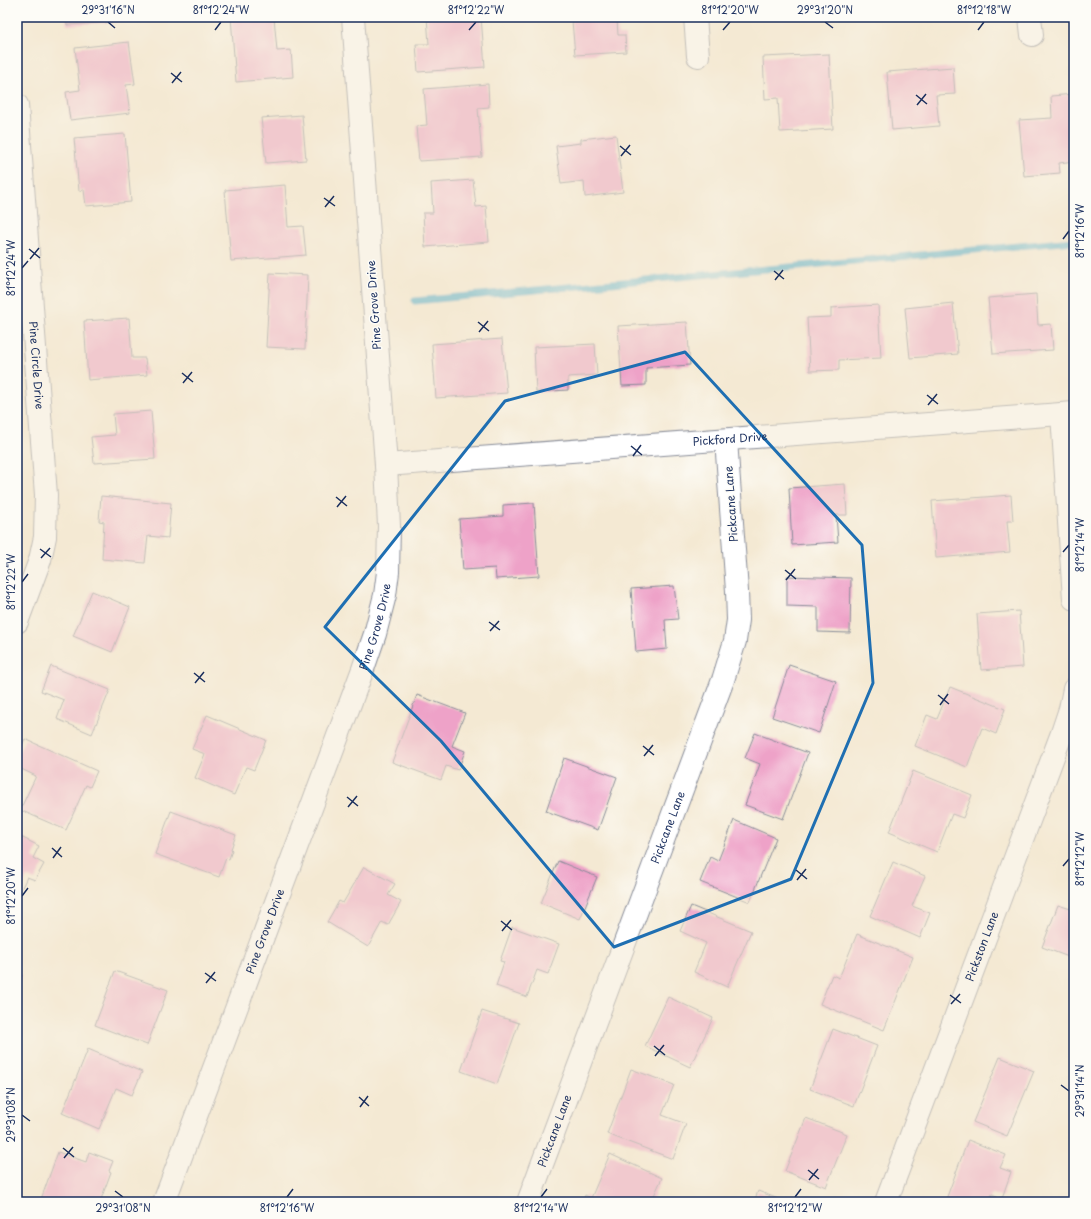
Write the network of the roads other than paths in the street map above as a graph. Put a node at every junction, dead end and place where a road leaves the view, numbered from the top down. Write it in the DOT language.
graph roads {
  1 [pos="353,17"];
  2 [pos="695,17"];
  3 [pos="698,56"];
  4 [pos="17,105"];
  5 [pos="1068,414"];
  6 [pos="726,440"];
  7 [pos="386,465"];
  8 [pos="1074,599"];
  9 [pos="17,622"];
  10 [pos="1074,689"];
  11 [pos="164,1202"];
  12 [pos="528,1202"];
  13 [pos="886,1202"];
  1 -- 7 [label="street, Pine Grove Drive"];
  2 -- 3 [label="street"];
  4 -- 9 [label="street, Pine Circle Drive"];
  5 -- 6 [label="street, Pickford Drive"];
  5 -- 8 [label="street"];
  6 -- 7 [label="street, Pickford Drive"];
  6 -- 12 [label="street, Pickcane Lane"];
  7 -- 11 [label="street, Pine Grove Drive"];
  10 -- 13 [label="street, Pickston Lane"];
}
